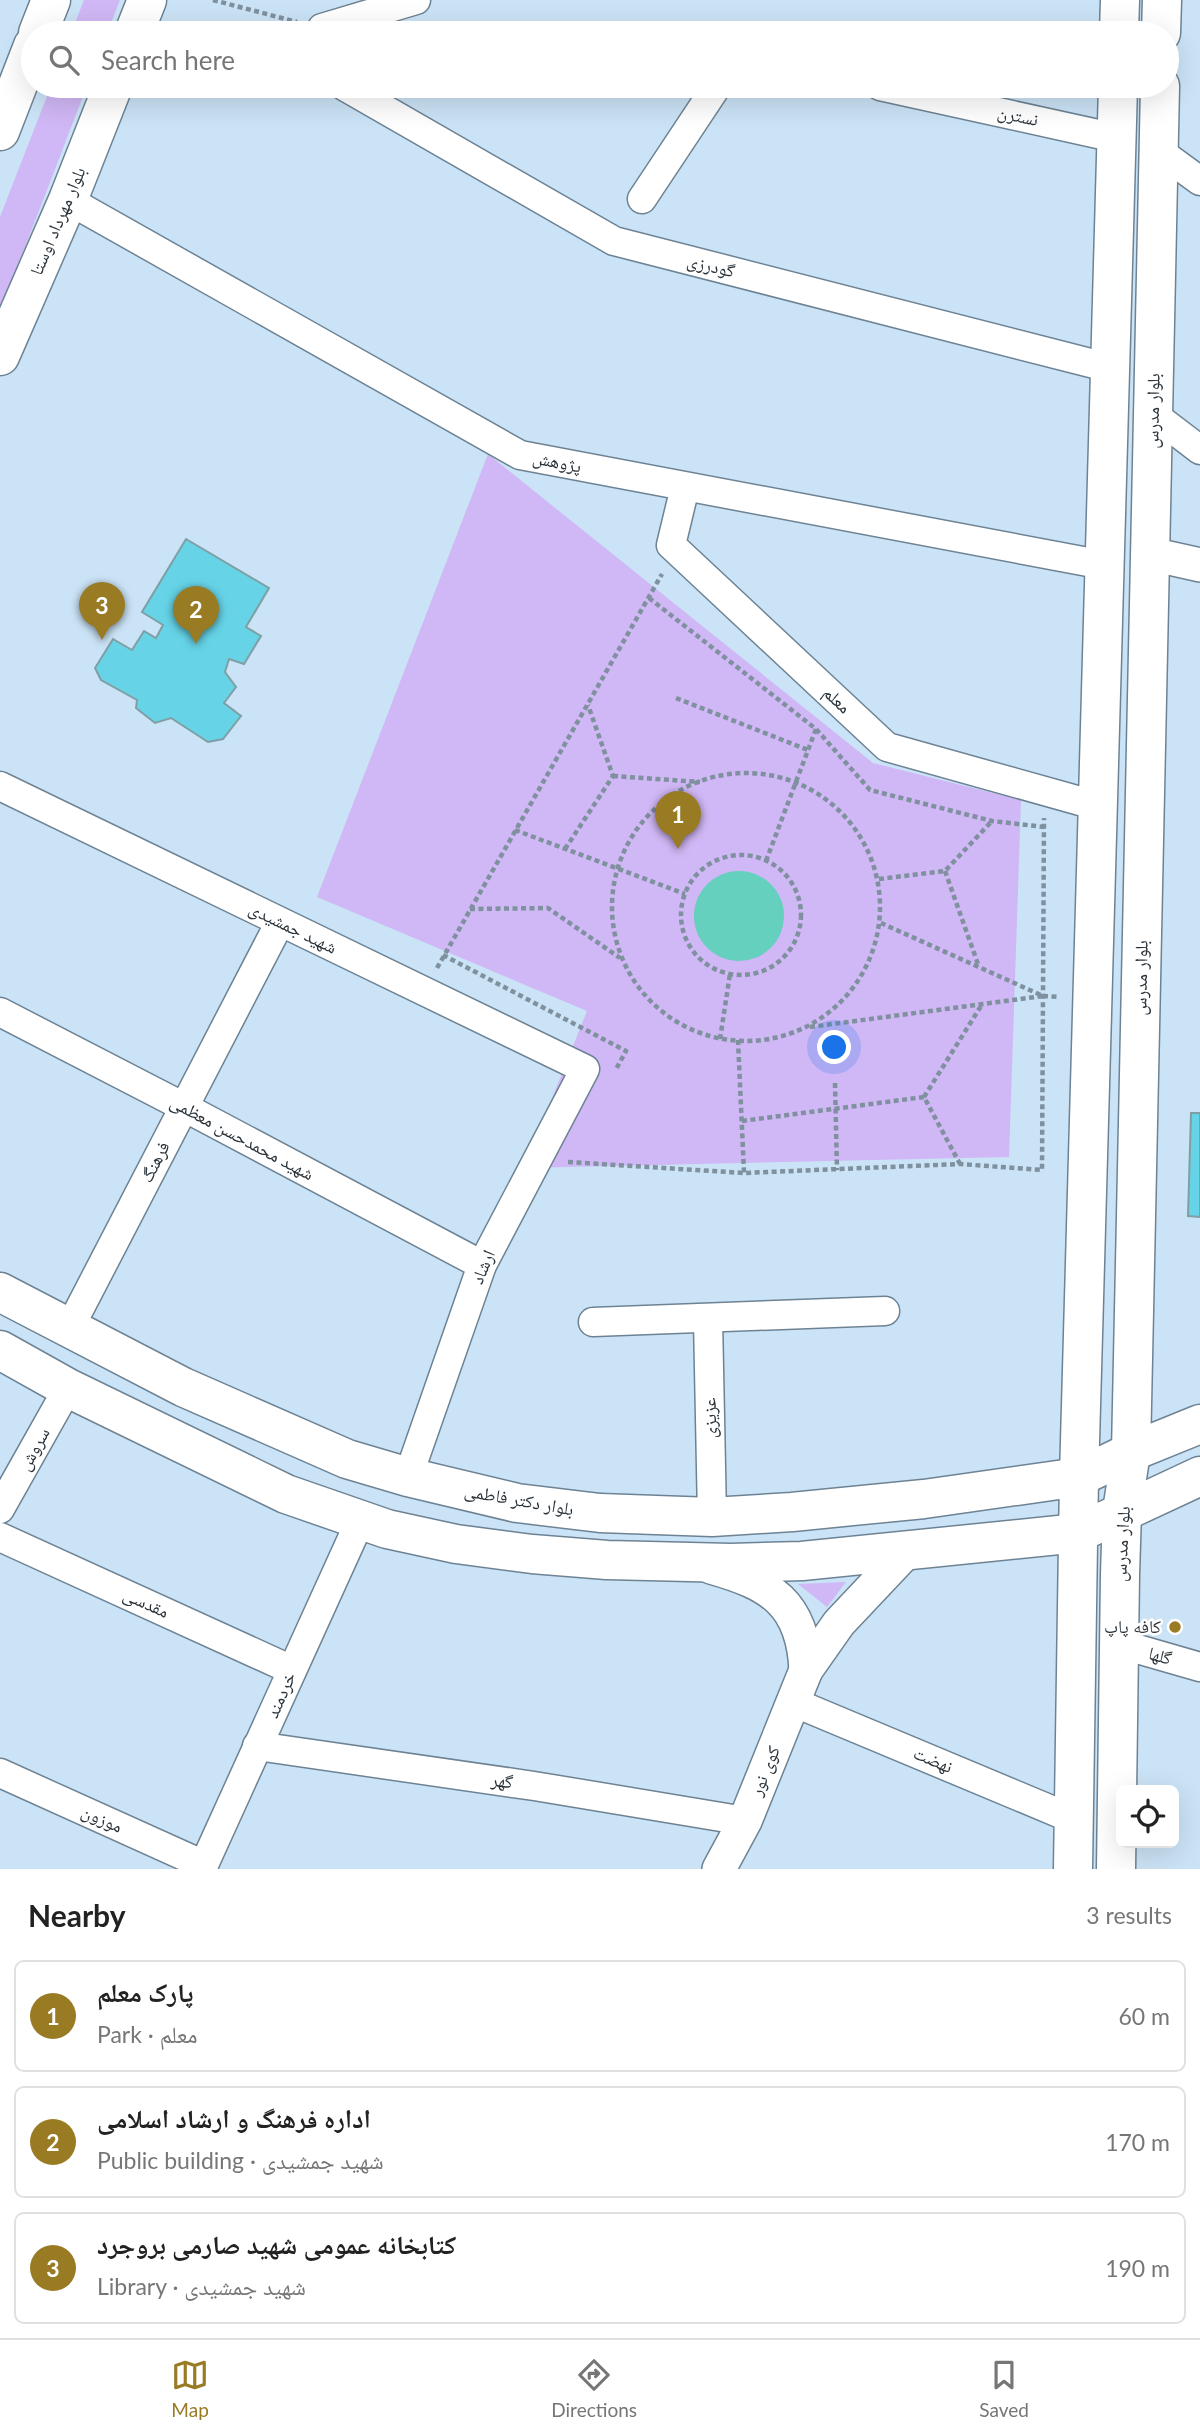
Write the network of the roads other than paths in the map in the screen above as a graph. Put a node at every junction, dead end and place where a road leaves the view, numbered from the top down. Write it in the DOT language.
graph roads {
  1 [pos="51,0"];
  2 [pos="147,0"];
  3 [pos="416,0"];
  4 [pos="1120,0"];
  5 [pos="1162,0"];
  6 [pos="43,21"];
  7 [pos="139,21"];
  8 [pos="353,21"];
  9 [pos="1119,21"];
  10 [pos="1161,21"];
  11 [pos="21,67"];
  12 [pos="8,90"];
  13 [pos="108,98"];
  14 [pos="365,98"];
  15 [pos="709,98"];
  16 [pos="934,98"];
  17 [pos="1118,98"];
  18 [pos="1160,98"];
  19 [pos="0,131"];
  20 [pos="1116,138"];
  21 [pos="1158,150"];
  22 [pos="1200,181"];
  23 [pos="642,199"];
  24 [pos="68,200"];
  25 [pos="0,356"];
  26 [pos="1110,368"];
  27 [pos="1153,414"];
  28 [pos="1200,450"];
  29 [pos="685,487"];
  30 [pos="1151,554"];
  31 [pos="1104,565"];
  32 [pos="1200,565"];
  33 [pos="0,786"];
  34 [pos="1098,806"];
  35 [pos="280,922"];
  36 [pos="0,1013"];
  37 [pos="585,1069"];
  38 [pos="184,1107"];
  39 [pos="482,1265"];
  40 [pos="0,1292"];
  41 [pos="885,1311"];
  42 [pos="708,1319"];
  43 [pos="593,1322"];
  44 [pos="69,1329"];
  45 [pos="0,1350"];
  46 [pos="68,1388"];
  47 [pos="1200,1424"];
  48 [pos="1131,1452"];
  49 [pos="1200,1476"];
  50 [pos="408,1477"];
  51 [pos="1079,1477"];
  52 [pos="0,1509"];
  53 [pos="1122,1511"];
  54 [pos="712,1517"];
  55 [pos="360,1521"];
  56 [pos="1078,1533"];
  57 [pos="0,1536"];
  58 [pos="906,1552"];
  59 [pos="688,1561"];
  60 [pos="1120,1644"];
  61 [pos="1200,1667"];
  62 [pos="292,1670"];
  63 [pos="806,1670"];
  64 [pos="793,1702"];
  65 [pos="257,1746"];
  66 [pos="0,1773"];
  67 [pos="1073,1819"];
  68 [pos="745,1821"];
  69 [pos="203,1867"];
  70 [pos="719,1869"];
  71 [pos="1073,1869"];
  72 [pos="1115,1869"];
  1 -- 6 [label="main road"];
  2 -- 7 [label="main road"];
  3 -- 8 [label="street"];
  4 -- 9 [label="main road"];
  5 -- 10 [label="main road"];
  11 -- 12 [label="main road"];
  12 -- 19 [label="main road"];
  13 -- 24 [label="main road, بلوار مهرداد اوستا"];
  14 -- 26 [label="street, گودرزی"];
  15 -- 23 [label="street"];
  16 -- 20 [label="street, نسترن"];
  17 -- 20 [label="main road"];
  18 -- 21 [label="main road, بلوار مدرس"];
  20 -- 26 [label="main road"];
  21 -- 22 [label="street"];
  21 -- 27 [label="main road, بلوار مدرس"];
  24 -- 25 [label="main road, بلوار مهرداد اوستا"];
  24 -- 29 [label="street, پژوهش"];
  26 -- 31 [label="main road"];
  27 -- 28 [label="street"];
  27 -- 30 [label="main road, بلوار مدرس"];
  29 -- 31 [label="street, پژوهش"];
  29 -- 34 [label="street, معلم"];
  30 -- 32 [label="street"];
  30 -- 48 [label="main road, بلوار مدرس"];
  31 -- 34 [label="main road"];
  33 -- 35 [label="street, شهید جمشیدی"];
  34 -- 51 [label="main road"];
  35 -- 37 [label="street, شهید جمشیدی"];
  35 -- 38 [label="street, فرهنگ"];
  36 -- 38 [label="street, شهید محمدحسن معظمی"];
  37 -- 39 [label="street, ارشاد"];
  38 -- 39 [label="street, شهید محمدحسن معظمی"];
  38 -- 44 [label="street, فرهنگ"];
  39 -- 50 [label="street, ارشاد"];
  40 -- 44 [label="main road, بلوار دکتر فاطمی"];
  41 -- 42 [label="street"];
  42 -- 43 [label="street"];
  42 -- 54 [label="street, عزیزی"];
  44 -- 50 [label="main road, بلوار دکتر فاطمی"];
  45 -- 46 [label="main road"];
  46 -- 52 [label="street, سروش"];
  46 -- 55 [label="main road"];
  47 -- 48 [label="main road"];
  48 -- 51 [label="main road, بلوار دکتر فاطمی"];
  48 -- 53 [label="main road, بلوار مدرس"];
  49 -- 53 [label="main road"];
  50 -- 54 [label="main road, بلوار دکتر فاطمی"];
  51 -- 54 [label="main road, بلوار دکتر فاطمی"];
  51 -- 56 [label="main road"];
  53 -- 56 [label="main road"];
  53 -- 60 [label="main road, بلوار مدرس"];
  55 -- 59 [label="main road"];
  55 -- 62 [label="street, خردمند"];
  56 -- 58 [label="main road"];
  56 -- 67 [label="main road"];
  57 -- 62 [label="street, مقدسی"];
  58 -- 59 [label="main road"];
  58 -- 63 [label="street, کوی نور"];
  59 -- 63 [label="street, کوی نور"];
  60 -- 61 [label="street, گلها"];
  60 -- 72 [label="main road, بلوار مدرس"];
  62 -- 65 [label="street, خردمند"];
  63 -- 64 [label="street, کوی نور"];
  64 -- 67 [label="street, نهضت"];
  64 -- 68 [label="street, کوی نور"];
  65 -- 68 [label="street, گهر"];
  65 -- 69 [label="street, خردمند"];
  66 -- 69 [label="street, موزون"];
  67 -- 71 [label="main road"];
  68 -- 70 [label="street, کوی نور"];
}
